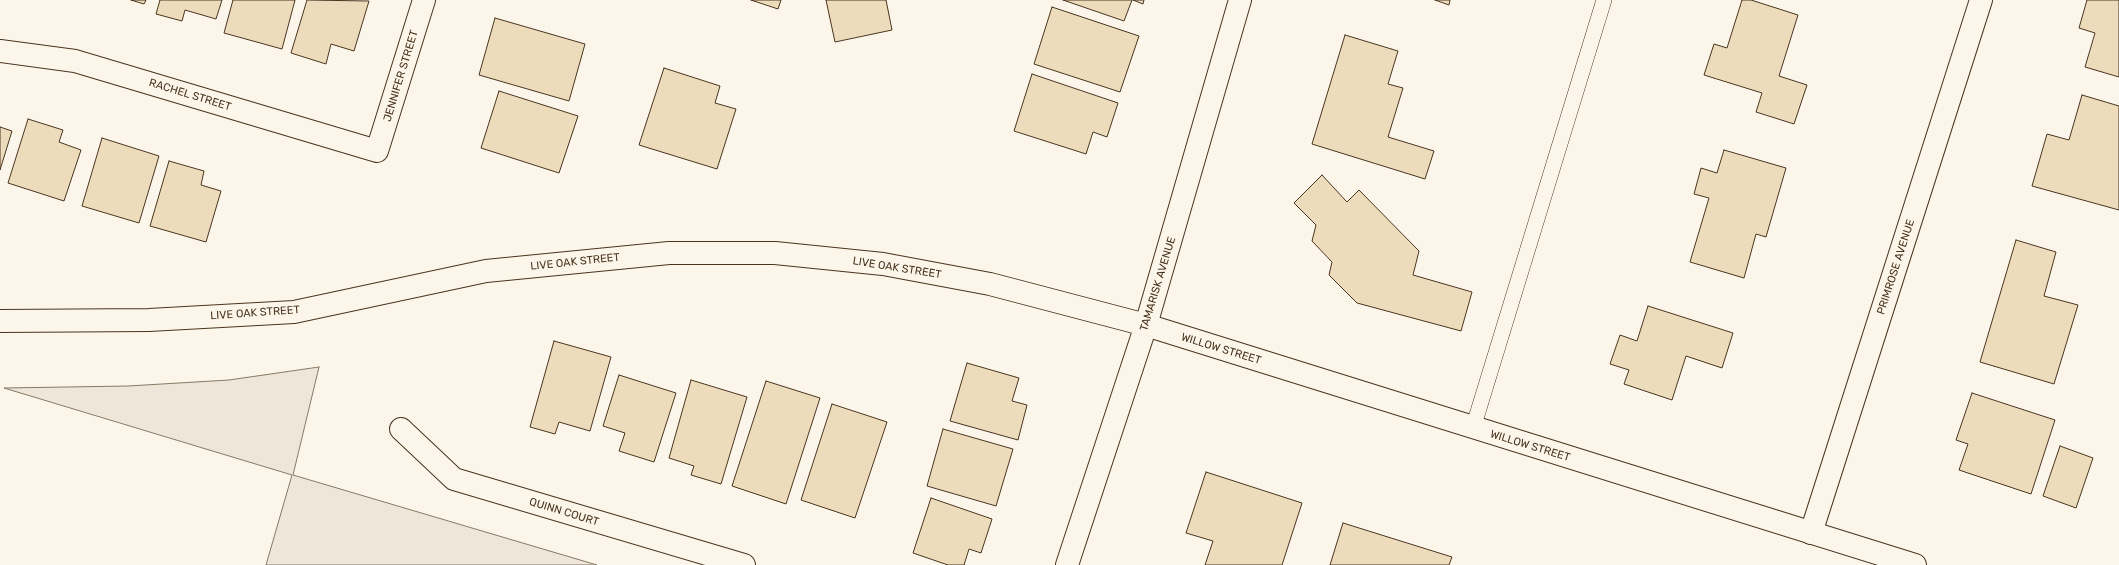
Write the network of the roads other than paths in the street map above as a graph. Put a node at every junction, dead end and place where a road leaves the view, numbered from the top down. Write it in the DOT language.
graph roads {
  1 [pos="424,0"];
  2 [pos="1240,0"];
  3 [pos="1604,0"];
  4 [pos="1981,0"];
  5 [pos="0,51"];
  6 [pos="377,151"];
  7 [pos="0,321"];
  8 [pos="1146,325"];
  9 [pos="1473,428"];
  10 [pos="401,429"];
  11 [pos="1811,533"];
  12 [pos="744,565"];
  13 [pos="1067,565"];
  14 [pos="1915,565"];
  1 -- 6 [label="street, JENNIFER STREET"];
  2 -- 8 [label="street, TAMARISK AVENUE"];
  3 -- 9 [label="lane"];
  4 -- 11 [label="street, PRIMROSE AVENUE"];
  5 -- 6 [label="street, RACHEL STREET"];
  7 -- 8 [label="street, LIVE OAK STREET"];
  8 -- 9 [label="street, WILLOW STREET"];
  8 -- 13 [label="street, TAMARISK AVENUE"];
  9 -- 11 [label="street, WILLOW STREET"];
  10 -- 12 [label="street, QUINN COURT"];
  11 -- 14 [label="street, WILLOW STREET"];
}
